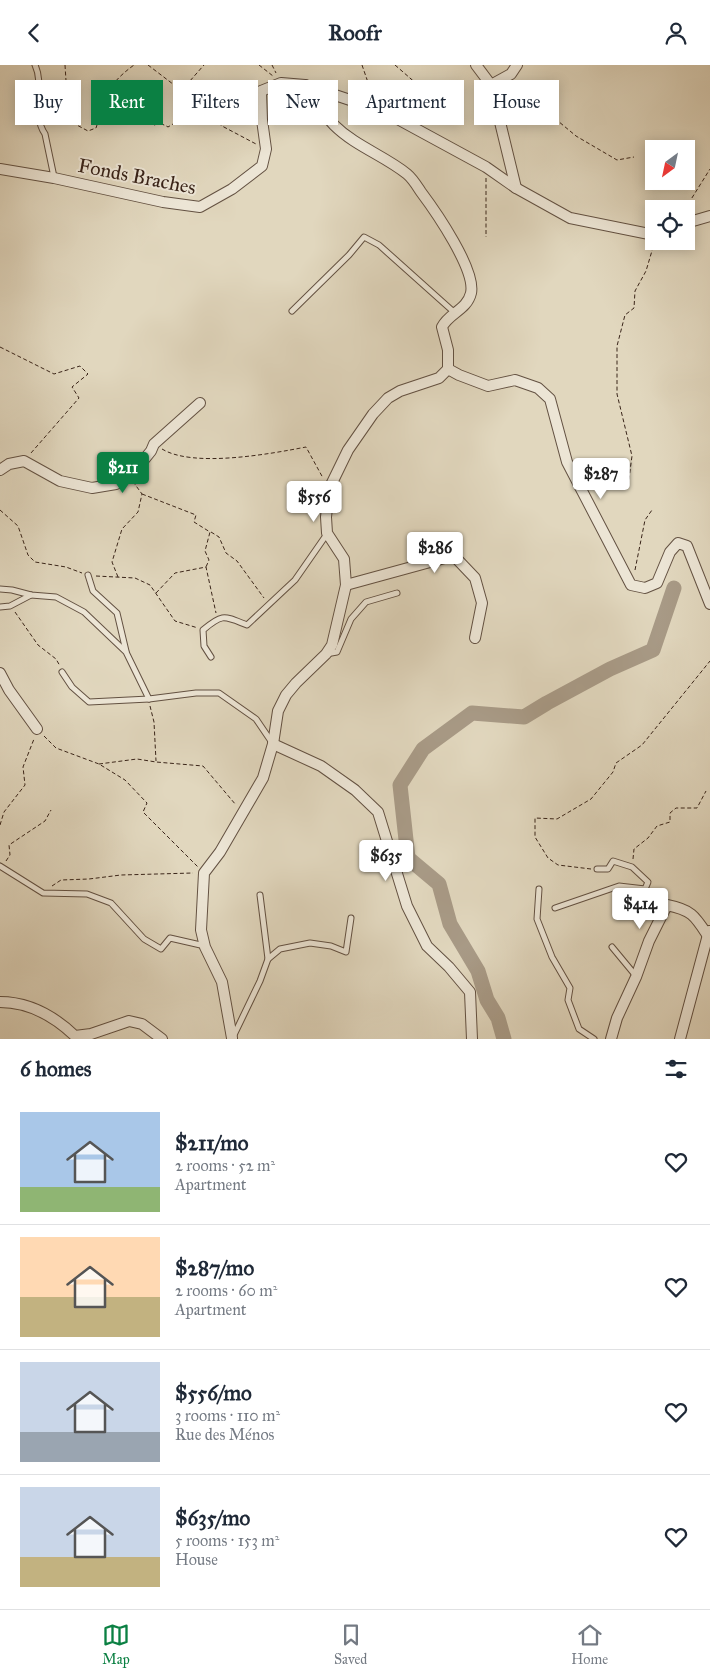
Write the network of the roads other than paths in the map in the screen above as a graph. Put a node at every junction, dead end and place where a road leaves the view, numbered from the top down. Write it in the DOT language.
graph roads {
  1 [pos="36,65"];
  2 [pos="476,65"];
  3 [pos="517,65"];
  4 [pos="487,80"];
  5 [pos="501,80"];
  6 [pos="268,88"];
  7 [pos="338,96"];
  8 [pos="334,125"];
  9 [pos="501,125"];
  10 [pos="0,169"];
  11 [pos="54,178"];
  12 [pos="516,187"];
  13 [pos="710,216"];
  14 [pos="695,220"];
  15 [pos="645,233"];
  16 [pos="292,311"];
  17 [pos="455,313"];
  18 [pos="448,369"];
  19 [pos="200,403"];
  20 [pos="0,470"];
  21 [pos="327,533"];
  22 [pos="88,575"];
  23 [pos="346,585"];
  24 [pos="0,589"];
  25 [pos="397,593"];
  26 [pos="31,595"];
  27 [pos="710,604"];
  28 [pos="0,607"];
  29 [pos="475,638"];
  30 [pos="126,652"];
  31 [pos="326,654"];
  32 [pos="211,657"];
  33 [pos="62,672"];
  34 [pos="0,673"];
  35 [pos="149,699"];
  36 [pos="37,729"];
  37 [pos="273,745"];
  38 [pos="1,867"];
  39 [pos="597,869"];
  40 [pos="539,889"];
  41 [pos="645,889"];
  42 [pos="260,895"];
  43 [pos="667,905"];
  44 [pos="556,908"];
  45 [pos="351,918"];
  46 [pos="709,932"];
  47 [pos="205,947"];
  48 [pos="612,947"];
  49 [pos="268,959"];
  50 [pos="636,977"];
  51 [pos="0,1002"];
  52 [pos="150,1035"];
  53 [pos="162,1039"];
  54 [pos="232,1039"];
  55 [pos="472,1039"];
  56 [pos="594,1039"];
  57 [pos="611,1039"];
  58 [pos="680,1039"];
  1 -- 11 [label="lane"];
  2 -- 4 [label="street"];
  3 -- 5 [label="street"];
  6 -- 11 [label="street, Fonds Braches"];
  7 -- 12 [label="street"];
  8 -- 17 [label="street"];
  9 -- 12 [label="street"];
  10 -- 11 [label="street, Fonds Braches"];
  12 -- 15 [label="street"];
  13 -- 14 [label="street"];
  16 -- 17 [label="lane"];
  17 -- 18 [label="street"];
  18 -- 21 [label="street"];
  18 -- 27 [label="street"];
  19 -- 20 [label="street"];
  21 -- 23 [label="street"];
  21 -- 32 [label="lane"];
  22 -- 30 [label="lane"];
  23 -- 29 [label="street"];
  23 -- 31 [label="street"];
  24 -- 26 [label="lane"];
  25 -- 31 [label="lane"];
  26 -- 28 [label="lane"];
  26 -- 30 [label="lane"];
  30 -- 35 [label="lane"];
  31 -- 37 [label="street"];
  33 -- 35 [label="lane"];
  34 -- 36 [label="street"];
  35 -- 37 [label="lane"];
  37 -- 47 [label="street"];
  37 -- 55 [label="street"];
  38 -- 47 [label="lane"];
  39 -- 41 [label="lane"];
  40 -- 56 [label="lane"];
  41 -- 43 [label="lane"];
  41 -- 44 [label="lane"];
  42 -- 49 [label="lane"];
  43 -- 46 [label="street"];
  43 -- 50 [label="street"];
  45 -- 49 [label="lane"];
  46 -- 58 [label="street"];
  47 -- 54 [label="street"];
  48 -- 50 [label="lane"];
  49 -- 54 [label="lane"];
  50 -- 57 [label="street"];
  51 -- 52 [label="street"];
  52 -- 53 [label="street"];
}
